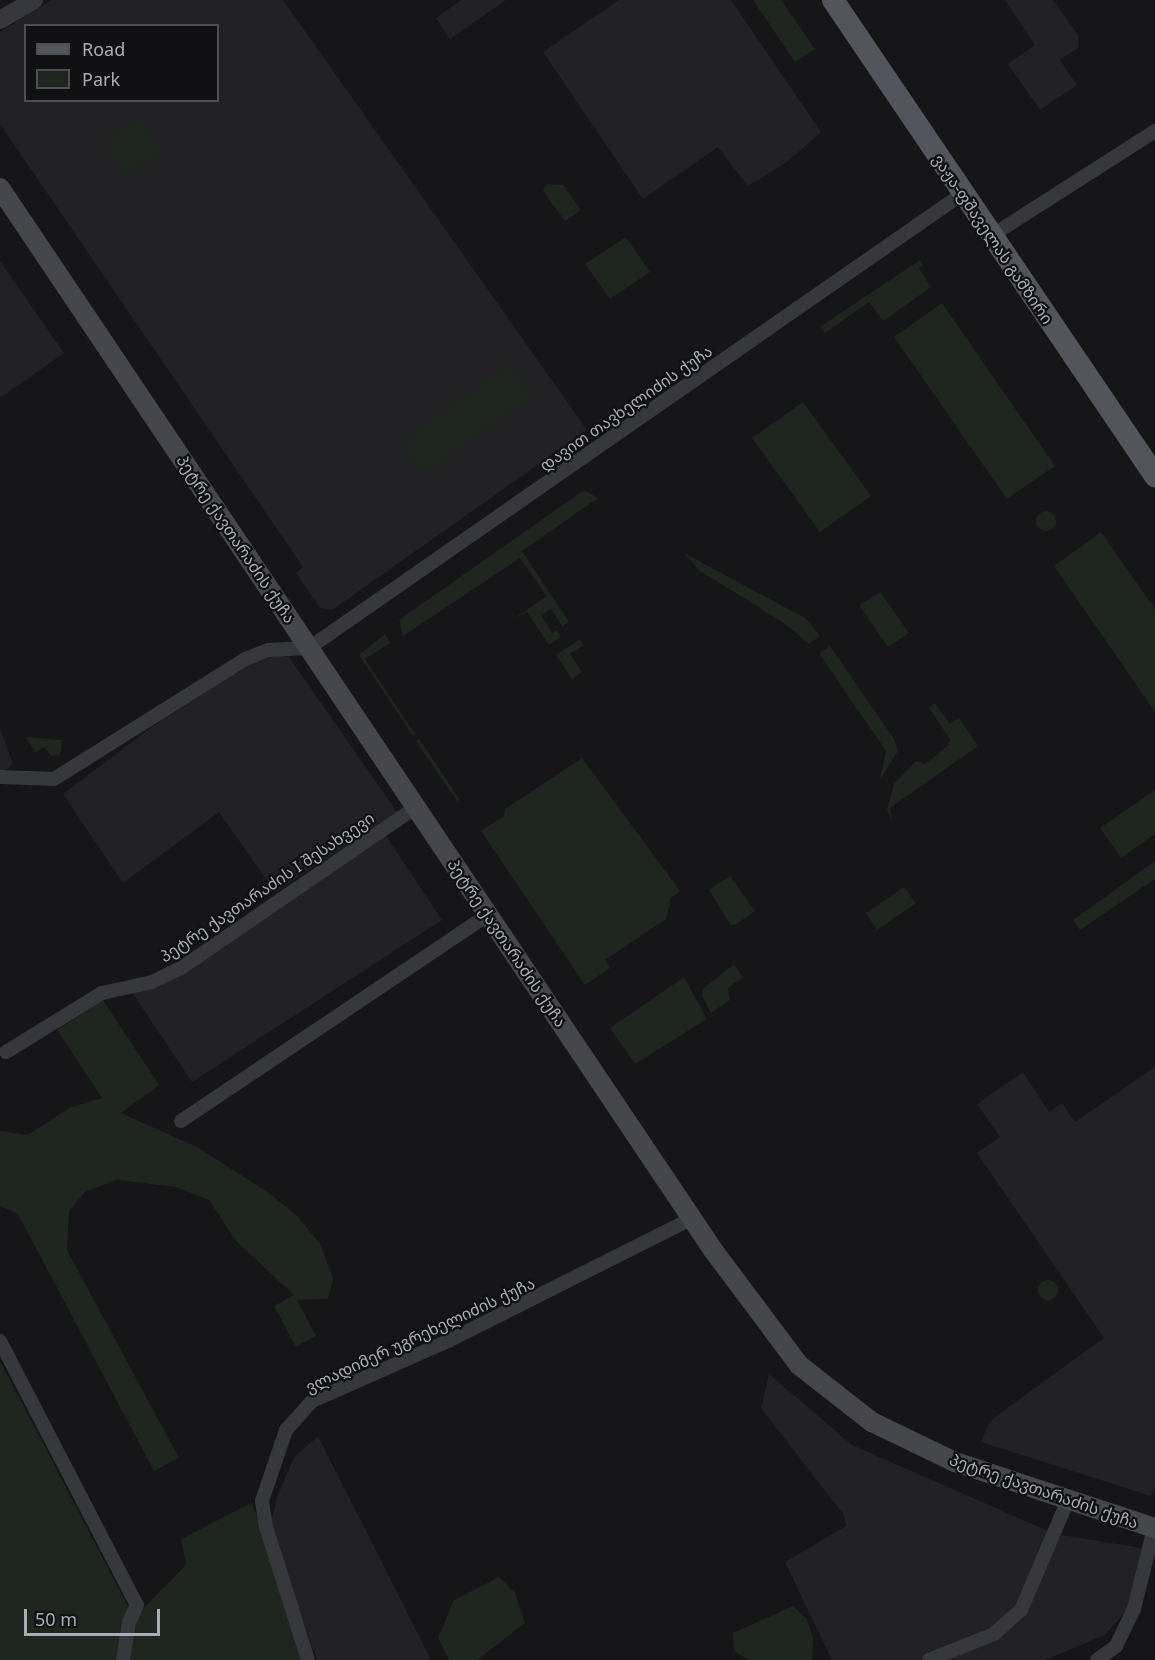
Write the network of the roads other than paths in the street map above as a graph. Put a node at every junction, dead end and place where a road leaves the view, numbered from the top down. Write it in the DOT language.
graph roads {
  1 [pos="33,0"];
  2 [pos="833,0"];
  3 [pos="0,20"];
  4 [pos="1155,131"];
  5 [pos="0,188"];
  6 [pos="962,194"];
  7 [pos="991,236"];
  8 [pos="1155,476"];
  9 [pos="309,648"];
  10 [pos="0,777"];
  11 [pos="416,807"];
  12 [pos="489,915"];
  13 [pos="6,1052"];
  14 [pos="181,1121"];
  15 [pos="693,1218"];
  16 [pos="0,1341"];
  17 [pos="1067,1502"];
  18 [pos="1154,1528"];
  19 [pos="123,1660"];
  20 [pos="308,1660"];
  21 [pos="929,1660"];
  22 [pos="1097,1660"];
  1 -- 3 [label="street"];
  2 -- 6 [label="main road, ვაჟა-ფშაველას გამზირი"];
  4 -- 7 [label="street"];
  5 -- 9 [label="main road, პეტრე ქავთარაძის ქუჩა"];
  6 -- 7 [label="main road, ვაჟა-ფშაველას გამზირი"];
  6 -- 9 [label="street, დავით თავხელიძის ქუჩა"];
  7 -- 8 [label="main road, ვაჟა-ფშაველას გამზირი"];
  9 -- 10 [label="street"];
  9 -- 11 [label="main road, პეტრე ქავთარაძის ქუჩა"];
  11 -- 12 [label="main road, პეტრე ქავთარაძის ქუჩა"];
  11 -- 13 [label="street, პეტრე ქავთარაძის I შესახვევი"];
  12 -- 14 [label="street"];
  12 -- 15 [label="main road, პეტრე ქავთარაძის ქუჩა"];
  15 -- 17 [label="main road, პეტრე ქავთარაძის ქუჩა"];
  15 -- 20 [label="street, ვლადიმერ უგრეხელიძის ქუჩა"];
  16 -- 19 [label="street"];
  17 -- 18 [label="main road, პეტრე ქავთარაძის ქუჩა"];
  17 -- 21 [label="street"];
  18 -- 22 [label="street"];
}
